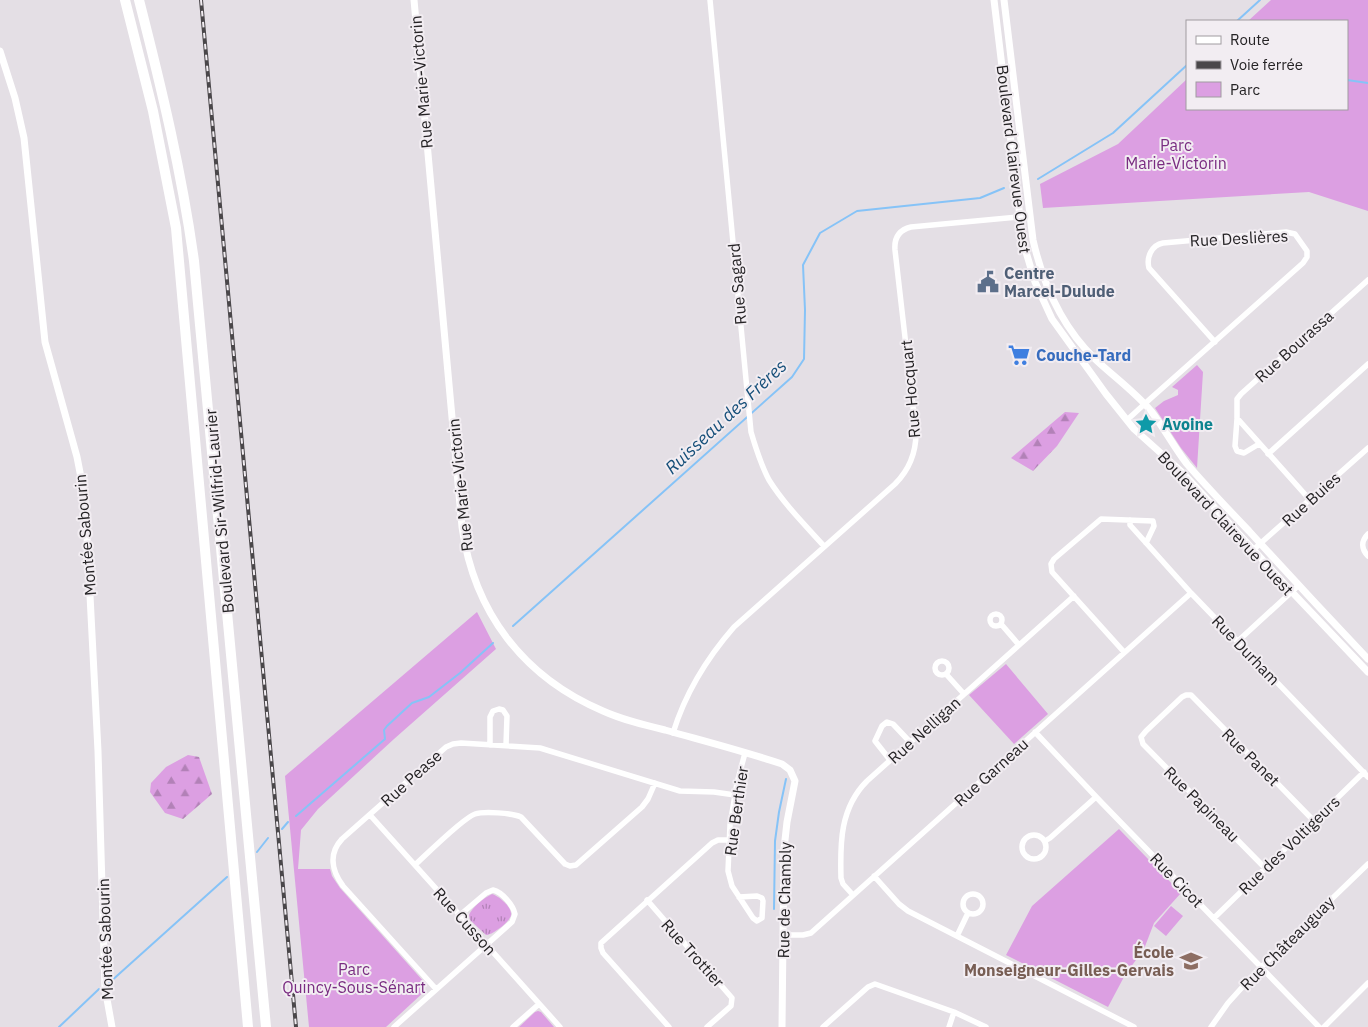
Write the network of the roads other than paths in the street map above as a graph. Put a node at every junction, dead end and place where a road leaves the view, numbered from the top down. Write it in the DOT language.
graph roads {
  1 [pos="125,0"];
  2 [pos="139,0"];
  3 [pos="145,0"];
  4 [pos="414,0"];
  5 [pos="710,0"];
  6 [pos="994,0"];
  7 [pos="1004,0"];
  8 [pos="0,51"];
  9 [pos="158,76"];
  10 [pos="1017,111"];
  11 [pos="1008,112"];
  12 [pos="1030,216"];
  13 [pos="1020,217"];
  14 [pos="1368,280"];
  15 [pos="1062,316"];
  16 [pos="1052,319"];
  17 [pos="1215,342"];
  18 [pos="1368,364"];
  19 [pos="1145,404"];
  20 [pos="1237,419"];
  21 [pos="1127,420"];
  22 [pos="1259,444"];
  23 [pos="1368,448"];
  24 [pos="1268,454"];
  25 [pos="1310,500"];
  26 [pos="1130,520"];
  27 [pos="1368,534"];
  28 [pos="1146,543"];
  29 [pos="1260,544"];
  30 [pos="824,546"];
  31 [pos="1253,550"];
  32 [pos="1368,556"];
  33 [pos="1298,586"];
  34 [pos="1191,592"];
  35 [pos="1292,592"];
  36 [pos="1074,596"];
  37 [pos="1001,624"];
  38 [pos="1238,641"];
  39 [pos="1020,645"];
  40 [pos="1124,652"];
  41 [pos="1368,659"];
  42 [pos="1368,672"];
  43 [pos="946,674"];
  44 [pos="964,694"];
  45 [pos="1188,694"];
  46 [pos="1035,732"];
  47 [pos="673,733"];
  48 [pos="910,742"];
  49 [pos="490,745"];
  50 [pos="506,746"];
  51 [pos="745,753"];
  52 [pos="890,760"];
  53 [pos="793,774"];
  54 [pos="1366,774"];
  55 [pos="655,783"];
  56 [pos="735,795"];
  57 [pos="1096,797"];
  58 [pos="370,815"];
  59 [pos="1314,821"];
  60 [pos="729,840"];
  61 [pos="1045,841"];
  62 [pos="1368,864"];
  63 [pos="416,865"];
  64 [pos="1265,868"];
  65 [pos="874,876"];
  66 [pos="853,895"];
  67 [pos="739,897"];
  68 [pos="647,900"];
  69 [pos="968,913"];
  70 [pos="460,915"];
  71 [pos="1214,918"];
  72 [pos="784,935"];
  73 [pos="956,936"];
  74 [pos="486,945"];
  75 [pos="1261,967"];
  76 [pos="1368,983"];
  77 [pos="436,989"];
  78 [pos="539,1004"];
  79 [pos="954,1012"];
  80 [pos="1129,1026"];
  81 [pos="112,1027"];
  82 [pos="248,1027"];
  83 [pos="266,1027"];
  84 [pos="394,1027"];
  85 [pos="513,1027"];
  86 [pos="560,1027"];
  87 [pos="669,1027"];
  88 [pos="707,1027"];
  89 [pos="782,1027"];
  90 [pos="823,1027"];
  91 [pos="949,1027"];
  92 [pos="986,1027"];
  93 [pos="1211,1027"];
  94 [pos="1319,1027"];
  95 [pos="1324,1027"];
  1 -- 82 [label="highway, Boulevard Sir-Wilfrid-Laurier"];
  2 -- 9 [label="highway, Boulevard Sir-Wilfrid-Laurier"];
  3 -- 9 [label="highway"];
  4 -- 47 [label="street, Rue Marie-Victorin"];
  5 -- 30 [label="street, Rue Sagard"];
  6 -- 11 [label="street, Boulevard Clairevue Ouest"];
  7 -- 10 [label="street, Boulevard Clairevue Ouest"];
  8 -- 81 [label="street, Montée Sabourin"];
  9 -- 83 [label="highway, Boulevard Sir-Wilfrid-Laurier"];
  10 -- 11 [label="street"];
  10 -- 12 [label="street, Boulevard Clairevue Ouest"];
  11 -- 13 [label="street, Boulevard Clairevue Ouest"];
  12 -- 13 [label="street, Rue Hocquart"];
  12 -- 15 [label="street, Boulevard Clairevue Ouest"];
  13 -- 16 [label="street, Boulevard Clairevue Ouest"];
  13 -- 30 [label="street, Rue Hocquart"];
  14 -- 20 [label="street, Rue Bourassa"];
  15 -- 16 [label="street"];
  15 -- 19 [label="street, Boulevard Clairevue Ouest"];
  16 -- 21 [label="street, Boulevard Clairevue Ouest"];
  17 -- 17 [label="street, Rue Deslières"];
  17 -- 19 [label="street, Rue Deslières"];
  18 -- 24 [label="street"];
  19 -- 21 [label="street, Rue Deslières"];
  19 -- 29 [label="street, Boulevard Clairevue Ouest"];
  20 -- 22 [label="street"];
  20 -- 22 [label="street, Rue Bourassa"];
  21 -- 31 [label="street, Boulevard Clairevue Ouest"];
  22 -- 24 [label="street"];
  23 -- 25 [label="street, Rue Buies"];
  24 -- 25 [label="street"];
  25 -- 29 [label="street, Rue Buies"];
  26 -- 28 [label="street, Rue Durham"];
  26 -- 28 [label="street"];
  26 -- 36 [label="street"];
  27 -- 32 [label="street"];
  28 -- 34 [label="street, Rue Durham"];
  29 -- 31 [label="street, Rue Buies"];
  29 -- 33 [label="street, Boulevard Clairevue Ouest"];
  30 -- 47 [label="street, Rue Hocquart"];
  31 -- 35 [label="street, Boulevard Clairevue Ouest"];
  33 -- 35 [label="street"];
  33 -- 41 [label="street, Boulevard Clairevue Ouest"];
  34 -- 38 [label="street, Rue Durham"];
  34 -- 40 [label="street, Rue Garneau"];
  35 -- 38 [label="street"];
  35 -- 42 [label="street, Boulevard Clairevue Ouest"];
  36 -- 39 [label="street, Rue Nelligan"];
  36 -- 40 [label="street"];
  37 -- 39 [label="street"];
  38 -- 54 [label="street, Rue Durham"];
  39 -- 44 [label="street, Rue Nelligan"];
  40 -- 46 [label="street, Rue Garneau"];
  43 -- 44 [label="street"];
  44 -- 48 [label="street, Rue Nelligan"];
  45 -- 59 [label="street, Rue Panet"];
  45 -- 64 [label="street, Rue Papineau"];
  46 -- 57 [label="street, Rue Cicot"];
  46 -- 65 [label="street, Rue Garneau"];
  47 -- 51 [label="street, Rue Marie-Victorin"];
  48 -- 52 [label="street, Rue Nelligan"];
  48 -- 52 [label="street"];
  49 -- 50 [label="street, Rue Pease"];
  49 -- 50 [label="street"];
  49 -- 58 [label="street, Rue Pease"];
  50 -- 55 [label="street, Rue Pease"];
  51 -- 53 [label="street, Rue Marie-Victorin"];
  51 -- 56 [label="street, Rue Berthier"];
  52 -- 66 [label="street, Rue Nelligan"];
  53 -- 72 [label="street, Rue de Chambly"];
  54 -- 59 [label="street, Rue des Voltigeurs"];
  55 -- 56 [label="street, Rue Pease"];
  55 -- 63 [label="street"];
  56 -- 60 [label="street, Rue Berthier"];
  57 -- 61 [label="street"];
  57 -- 71 [label="street, Rue Cicot"];
  58 -- 63 [label="street, Rue Cusson"];
  58 -- 77 [label="street, Rue Pease"];
  59 -- 64 [label="street, Rue des Voltigeurs"];
  60 -- 67 [label="street, Rue Berthier"];
  60 -- 68 [label="street"];
  61 -- 61 [label="street"];
  62 -- 75 [label="street, Rue Châteauguay"];
  63 -- 70 [label="street, Rue Cusson"];
  64 -- 71 [label="street, Rue des Voltigeurs"];
  65 -- 66 [label="street, Rue Garneau"];
  65 -- 73 [label="street"];
  66 -- 72 [label="street, Rue Garneau"];
  67 -- 67 [label="street, Rue Berthier"];
  68 -- 87 [label="street"];
  68 -- 88 [label="street, Rue Trottier"];
  69 -- 73 [label="street"];
  70 -- 74 [label="street, Rue Cusson"];
  70 -- 74 [label="street"];
  71 -- 75 [label="street, Rue Cicot"];
  72 -- 89 [label="street, Rue de Chambly"];
  73 -- 80 [label="street"];
  74 -- 77 [label="street"];
  74 -- 78 [label="street, Rue Cusson"];
  75 -- 93 [label="street, Rue Châteauguay"];
  75 -- 94 [label="street, Rue Cicot"];
  76 -- 95 [label="street"];
  77 -- 84 [label="street"];
  78 -- 85 [label="street"];
  78 -- 86 [label="street, Rue Cusson"];
  79 -- 90 [label="street"];
  79 -- 91 [label="street"];
  79 -- 92 [label="street"];
}
